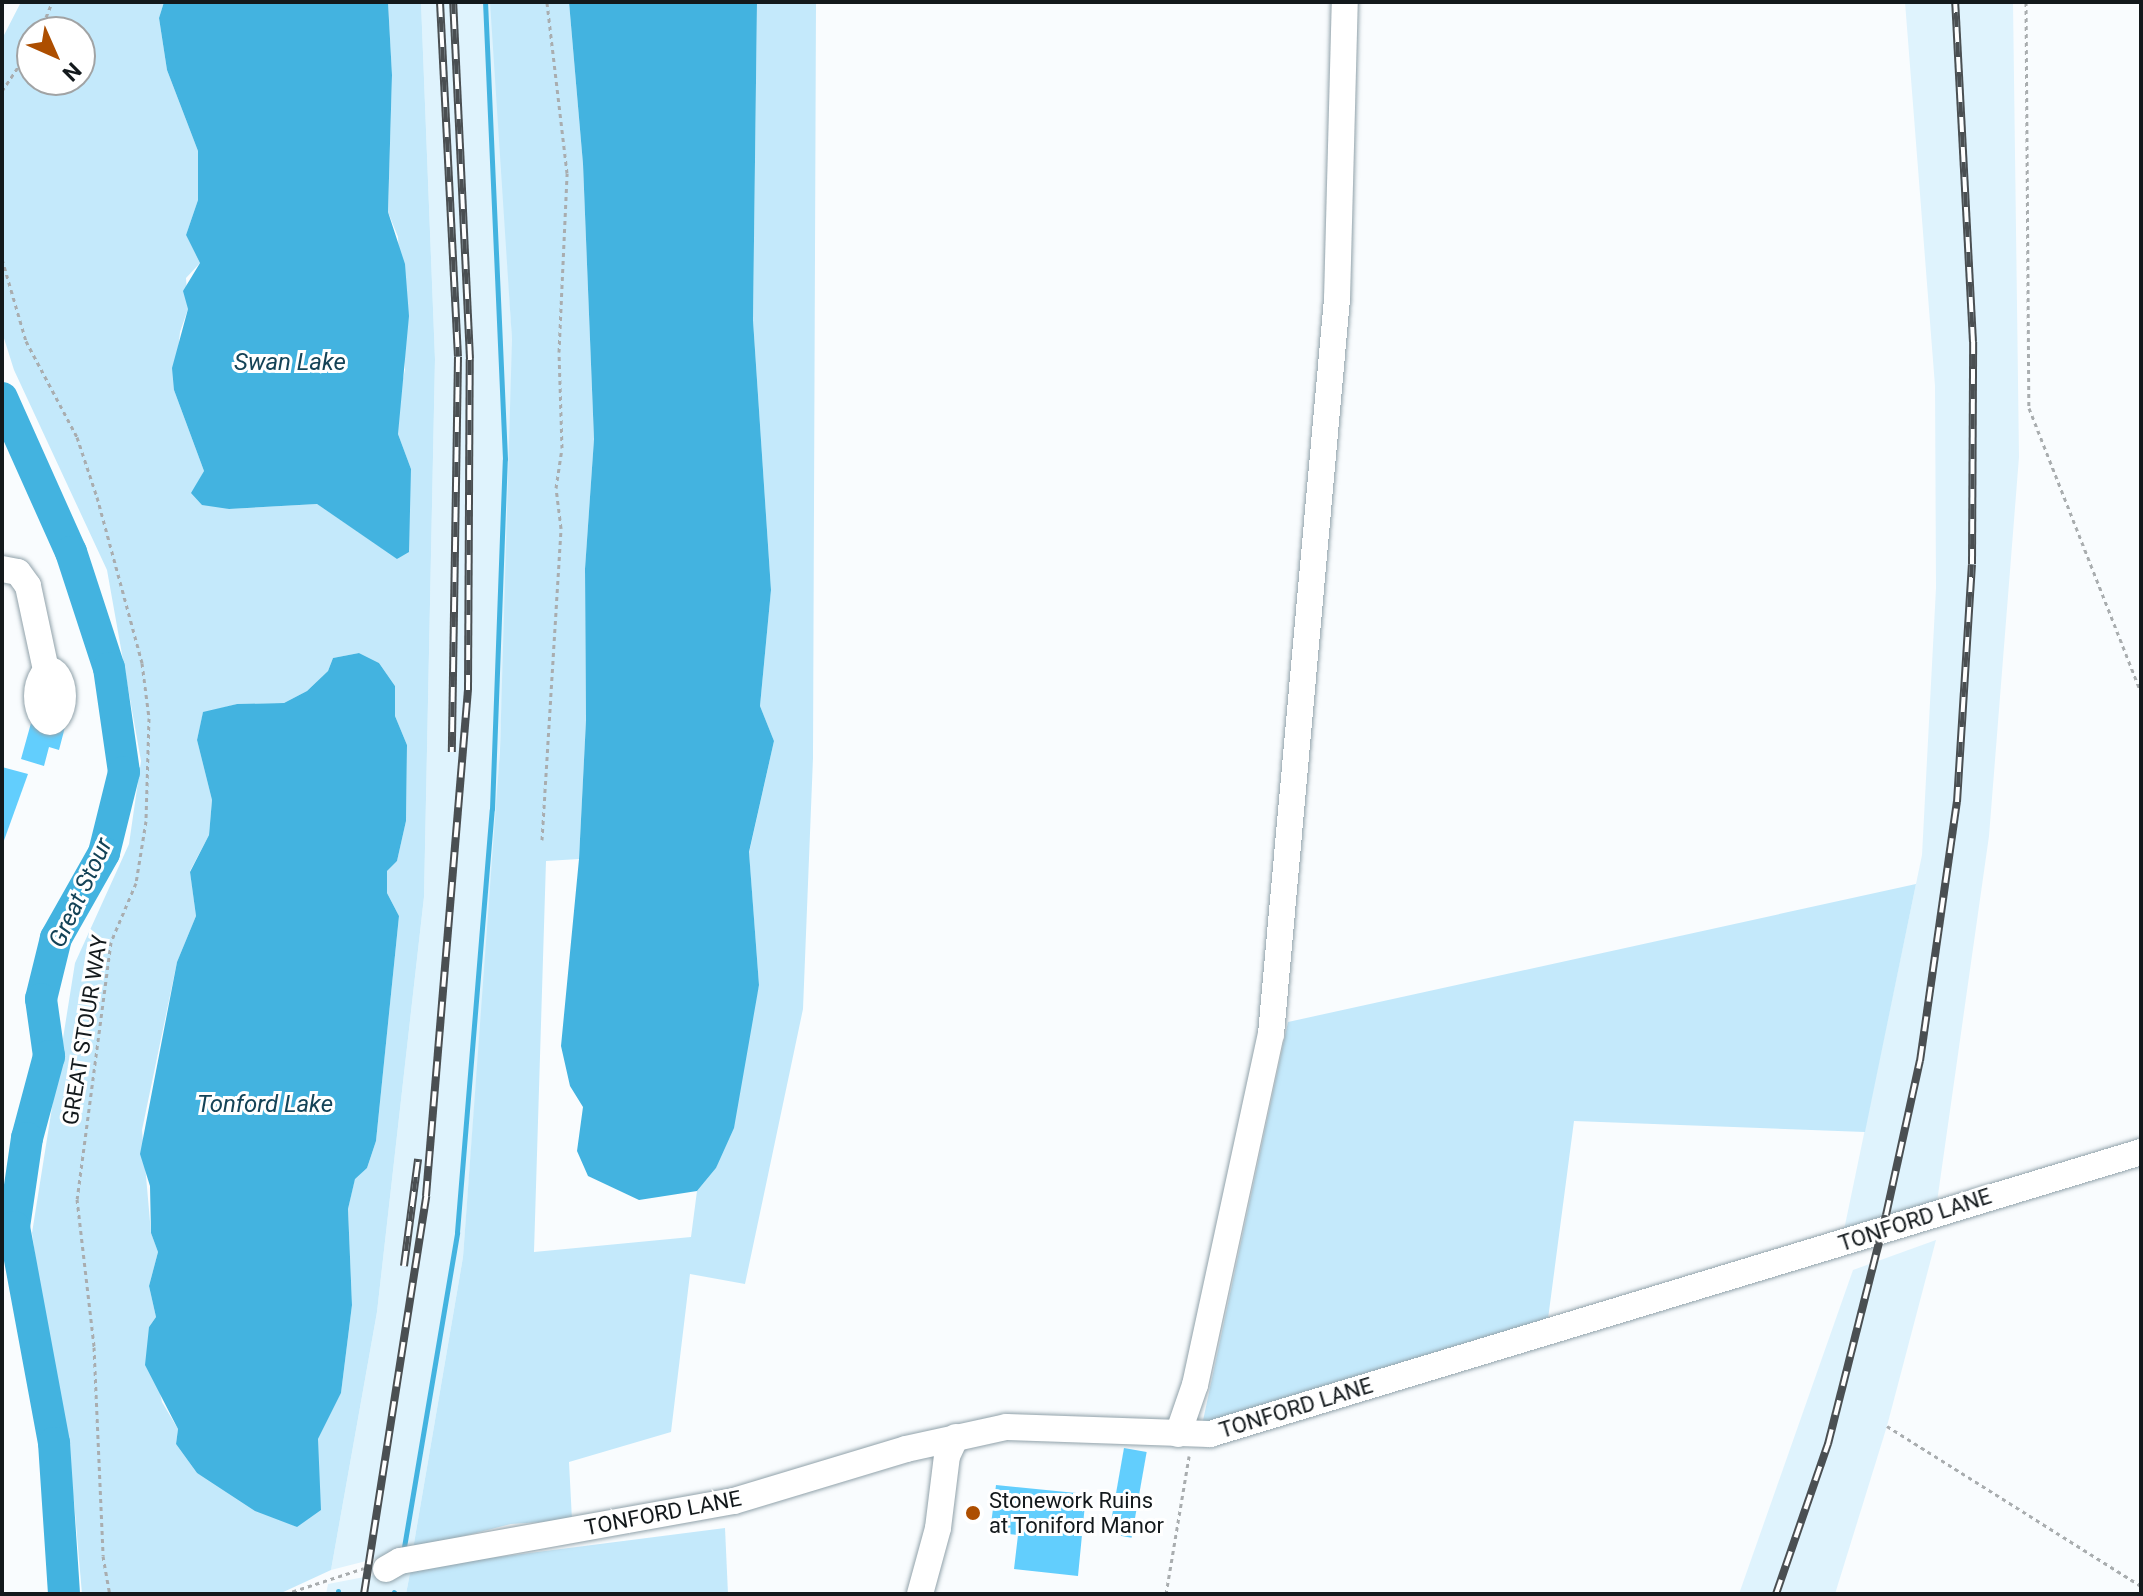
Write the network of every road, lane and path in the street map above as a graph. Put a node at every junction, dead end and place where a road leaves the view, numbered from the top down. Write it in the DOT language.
graph roads {
  1 [pos="547,2"];
  2 [pos="1345,2"];
  3 [pos="2026,2"];
  4 [pos="16,70"];
  5 [pos="2,91"];
  6 [pos="2,259"];
  7 [pos="2,569"];
  8 [pos="46,670"];
  9 [pos="2141,693"];
  10 [pos="542,840"];
  11 [pos="2141,1152"];
  12 [pos="1887,1426"];
  13 [pos="1185,1435"];
  14 [pos="956,1437"];
  15 [pos="386,1569"];
  16 [pos="2141,1586"];
  17 [pos="110,1594"];
  18 [pos="285,1594"];
  19 [pos="920,1594"];
  20 [pos="1166,1594"];
  1 -- 10 [label="path"];
  2 -- 13 [label="street"];
  3 -- 9 [label="path"];
  4 -- 5 [label="path"];
  6 -- 17 [label="path, GREAT STOUR WAY"];
  7 -- 8 [label="street"];
  11 -- 13 [label="street, TONFORD LANE"];
  12 -- 16 [label="path"];
  13 -- 14 [label="street, TONFORD LANE"];
  13 -- 20 [label="path"];
  14 -- 15 [label="street, TONFORD LANE"];
  14 -- 19 [label="street"];
  15 -- 18 [label="path"];
}
